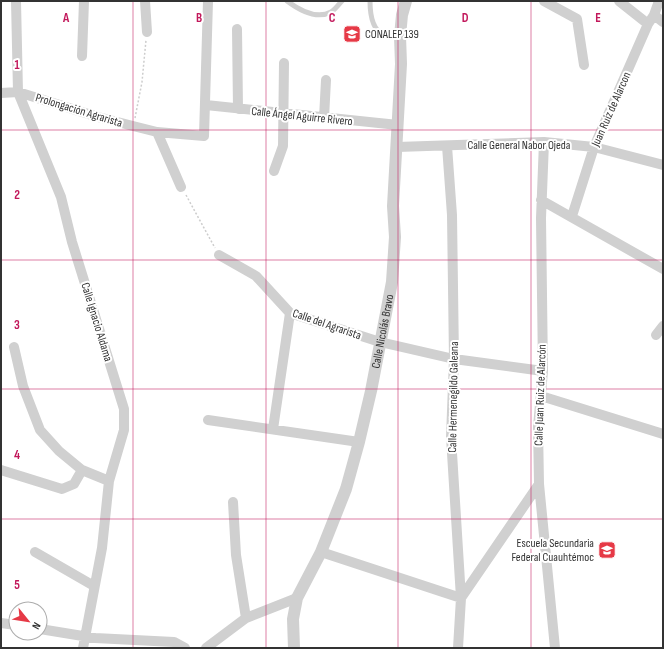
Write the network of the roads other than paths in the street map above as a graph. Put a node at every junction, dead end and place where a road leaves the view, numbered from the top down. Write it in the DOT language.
graph roads {
  1 [pos="16,1"];
  2 [pos="84,1"];
  3 [pos="145,1"];
  4 [pos="208,1"];
  5 [pos="287,1"];
  6 [pos="342,1"];
  7 [pos="370,1"];
  8 [pos="406,1"];
  9 [pos="544,1"];
  10 [pos="619,1"];
  11 [pos="660,1"];
  12 [pos="651,20"];
  13 [pos="663,22"];
  14 [pos="237,29"];
  15 [pos="147,32"];
  16 [pos="400,36"];
  17 [pos="82,56"];
  18 [pos="284,64"];
  19 [pos="584,65"];
  20 [pos="326,80"];
  21 [pos="18,92"];
  22 [pos="1,94"];
  23 [pos="206,105"];
  24 [pos="238,109"];
  25 [pos="284,114"];
  26 [pos="324,118"];
  27 [pos="398,126"];
  28 [pos="157,132"];
  29 [pos="544,142"];
  30 [pos="447,146"];
  31 [pos="397,147"];
  32 [pos="594,147"];
  33 [pos="663,165"];
  34 [pos="274,171"];
  35 [pos="182,187"];
  36 [pos="541,200"];
  37 [pos="572,216"];
  38 [pos="219,254"];
  39 [pos="663,269"];
  40 [pos="290,313"];
  41 [pos="663,326"];
  42 [pos="656,336"];
  43 [pos="380,342"];
  44 [pos="14,346"];
  45 [pos="454,359"];
  46 [pos="543,371"];
  47 [pos="541,396"];
  48 [pos="208,420"];
  49 [pos="273,429"];
  50 [pos="663,434"];
  51 [pos="359,442"];
  52 [pos="1,470"];
  53 [pos="82,470"];
  54 [pos="109,480"];
  55 [pos="539,484"];
  56 [pos="233,502"];
  57 [pos="35,552"];
  58 [pos="321,552"];
  59 [pos="94,586"];
  60 [pos="297,598"];
  61 [pos="461,598"];
  62 [pos="246,618"];
  63 [pos="48,630"];
  64 [pos="85,636"];
  65 [pos="136,645"];
  66 [pos="83,648"];
  67 [pos="186,648"];
  68 [pos="206,648"];
  69 [pos="294,648"];
  70 [pos="458,648"];
  71 [pos="555,648"];
  1 -- 21 [label="street, Calle Ignacio Aldama"];
  2 -- 17 [label="street"];
  3 -- 15 [label="street"];
  4 -- 23 [label="street"];
  5 -- 6 [label="lane"];
  7 -- 16 [label="lane"];
  8 -- 16 [label="street, Calle Nicolás Bravo"];
  9 -- 19 [label="street"];
  10 -- 12 [label="street"];
  11 -- 12 [label="street, Juan Ruiz de Alarcon"];
  12 -- 13 [label="street"];
  12 -- 32 [label="street, Juan Ruiz de Alarcon"];
  14 -- 24 [label="street"];
  16 -- 27 [label="street, Calle Nicolás Bravo"];
  18 -- 25 [label="street"];
  20 -- 26 [label="street"];
  21 -- 22 [label="street, Prolongación Agrarista"];
  21 -- 28 [label="street, Prolongación Agrarista"];
  21 -- 54 [label="street, Calle Ignacio Aldama"];
  23 -- 24 [label="street, Calle Ángel Aguirre Rivero"];
  23 -- 28 [label="street, Prolongación Agrarista"];
  24 -- 25 [label="street, Calle Ángel Aguirre Rivero"];
  25 -- 26 [label="street, Calle Ángel Aguirre Rivero"];
  25 -- 34 [label="street"];
  26 -- 27 [label="street, Calle Ángel Aguirre Rivero"];
  27 -- 31 [label="street, Calle Nicolás Bravo"];
  28 -- 35 [label="street"];
  29 -- 30 [label="street, Calle General Nabor Ojeda"];
  29 -- 32 [label="street, Calle General Nabor Ojeda"];
  29 -- 36 [label="street, Calle Juan Ruiz de Alarcón"];
  30 -- 31 [label="street, Calle General Nabor Ojeda"];
  30 -- 45 [label="street, Calle Hermenegildo Galeana"];
  31 -- 43 [label="street, Calle Nicolás Bravo"];
  32 -- 33 [label="street, Calle General Nabor Ojeda"];
  32 -- 37 [label="street, Juan Ruiz de Alarcon"];
  36 -- 37 [label="street"];
  36 -- 46 [label="street, Calle Juan Ruiz de Alarcón"];
  37 -- 39 [label="street"];
  38 -- 40 [label="street, Calle del Agrarista"];
  40 -- 43 [label="street, Calle del Agrarista"];
  40 -- 49 [label="street"];
  41 -- 42 [label="street"];
  43 -- 45 [label="street, Calle del Agrarista"];
  43 -- 51 [label="street, Calle Nicolás Bravo"];
  44 -- 53 [label="street"];
  45 -- 46 [label="street, Calle del Agrarista"];
  45 -- 61 [label="street, Calle Hermenegildo Galeana"];
  46 -- 47 [label="street, Calle Juan Ruiz de Alarcón"];
  47 -- 50 [label="street"];
  47 -- 55 [label="street, Calle Juan Ruiz de Alarcón"];
  48 -- 49 [label="street"];
  49 -- 51 [label="street"];
  51 -- 58 [label="street, Calle Nicolás Bravo"];
  52 -- 53 [label="street"];
  53 -- 54 [label="street"];
  54 -- 59 [label="street, Calle Ignacio Aldama"];
  55 -- 61 [label="street"];
  55 -- 71 [label="street, Calle Juan Ruiz de Alarcón"];
  56 -- 62 [label="street"];
  57 -- 59 [label="street"];
  58 -- 60 [label="street, Calle Nicolás Bravo"];
  58 -- 61 [label="street"];
  59 -- 64 [label="street, Calle Ignacio Aldama"];
  60 -- 62 [label="street"];
  60 -- 69 [label="street, Calle Nicolás Bravo"];
  61 -- 70 [label="street, Calle Hermenegildo Galeana"];
  62 -- 68 [label="street"];
  63 -- 64 [label="street"];
  64 -- 65 [label="street"];
  64 -- 66 [label="street, Calle Ignacio Aldama"];
  65 -- 67 [label="street"];
}
